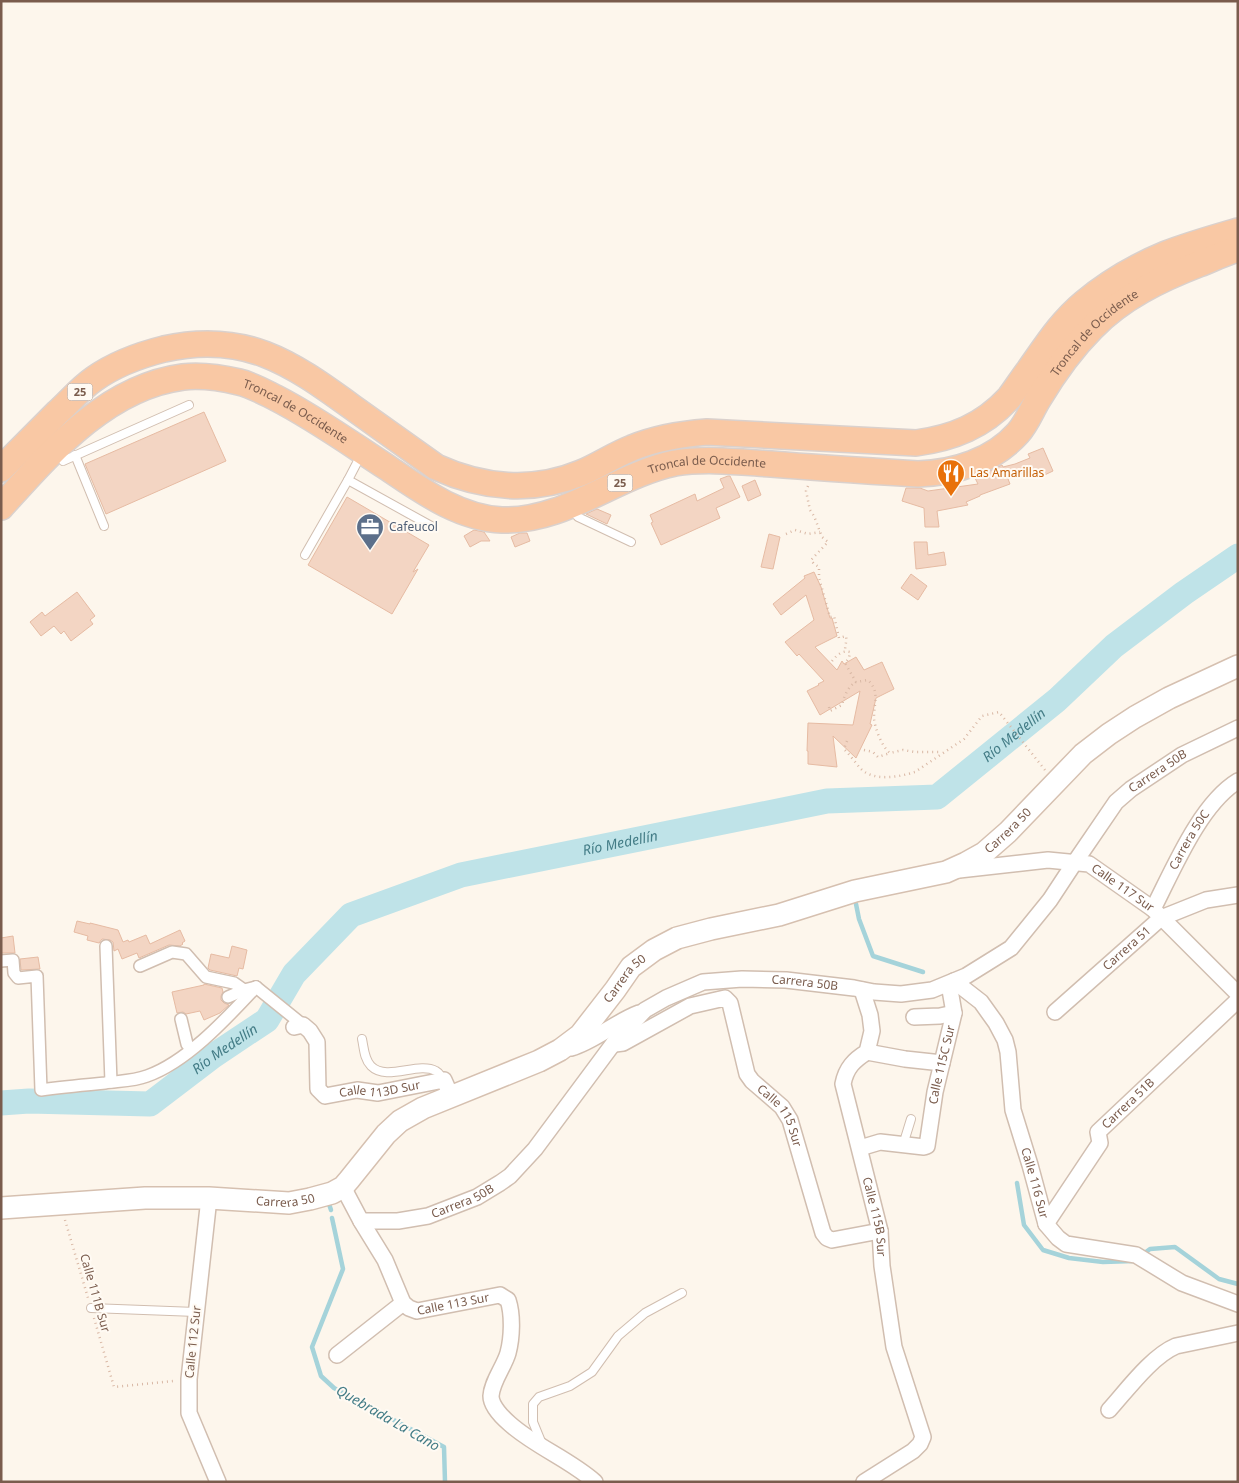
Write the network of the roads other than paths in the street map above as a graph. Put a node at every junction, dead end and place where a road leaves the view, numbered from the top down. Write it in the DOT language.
graph roads {
  1 [pos="1238,230"];
  2 [pos="1238,249"];
  3 [pos="189,404"];
  4 [pos="363,452"];
  5 [pos="75,455"];
  6 [pos="63,461"];
  7 [pos="1,468"];
  8 [pos="348,480"];
  9 [pos="568,505"];
  10 [pos="1,507"];
  11 [pos="104,526"];
  12 [pos="433,527"];
  13 [pos="631,542"];
  14 [pos="305,555"];
  15 [pos="1238,666"];
  16 [pos="1238,728"];
  17 [pos="1238,782"];
  18 [pos="1074,862"];
  19 [pos="946,872"];
  20 [pos="1238,895"];
  21 [pos="1157,914"];
  22 [pos="106,946"];
  23 [pos="1,961"];
  24 [pos="140,966"];
  25 [pos="952,983"];
  26 [pos="250,988"];
  27 [pos="862,990"];
  28 [pos="1238,994"];
  29 [pos="228,997"];
  30 [pos="1238,1000"];
  31 [pos="645,1010"];
  32 [pos="1055,1012"];
  33 [pos="954,1013"];
  34 [pos="914,1017"];
  35 [pos="181,1019"];
  36 [pos="299,1026"];
  37 [pos="362,1039"];
  38 [pos="612,1044"];
  39 [pos="191,1049"];
  40 [pos="868,1052"];
  41 [pos="552,1054"];
  42 [pos="942,1063"];
  43 [pos="111,1082"];
  44 [pos="447,1088"];
  45 [pos="911,1120"];
  46 [pos="904,1145"];
  47 [pos="860,1148"];
  48 [pos="343,1187"];
  49 [pos="209,1198"];
  50 [pos="1,1208"];
  51 [pos="361,1221"];
  52 [pos="1046,1224"];
  53 [pos="880,1231"];
  54 [pos="682,1293"];
  55 [pos="402,1303"];
  56 [pos="1238,1304"];
  57 [pos="91,1308"];
  58 [pos="196,1312"];
  59 [pos="1238,1333"];
  60 [pos="337,1355"];
  61 [pos="1109,1410"];
  62 [pos="544,1448"];
  63 [pos="580,1476"];
  64 [pos="218,1482"];
  65 [pos="595,1482"];
  66 [pos="864,1482"];
  1 -- 7 [label="highway, Troncal de Occidente / 25"];
  2 -- 9 [label="highway, Troncal de Occidente / 25"];
  3 -- 5 [label="lane"];
  4 -- 8 [label="lane"];
  4 -- 9 [label="highway, Troncal de Occidente / 25"];
  4 -- 10 [label="highway, Troncal de Occidente / 25"];
  5 -- 6 [label="lane"];
  5 -- 11 [label="lane"];
  8 -- 12 [label="lane"];
  8 -- 14 [label="lane"];
  9 -- 13 [label="lane"];
  15 -- 19 [label="main road, Carrera 50"];
  16 -- 18 [label="street, Carrera 50B"];
  17 -- 21 [label="street, Carrera 50C"];
  18 -- 19 [label="street, Calle 117 Sur"];
  18 -- 21 [label="street, Calle 117 Sur"];
  18 -- 25 [label="street, Carrera 50B"];
  19 -- 41 [label="main road, Carrera 50"];
  20 -- 21 [label="street, Carrera 51"];
  21 -- 28 [label="street, Calle 117 Sur"];
  21 -- 32 [label="street, Carrera 51"];
  22 -- 43 [label="street"];
  23 -- 43 [label="street"];
  24 -- 26 [label="street"];
  25 -- 27 [label="street, Carrera 50B"];
  25 -- 33 [label="street, Calle 115C Sur"];
  25 -- 52 [label="street, Calle 116 Sur"];
  26 -- 29 [label="street"];
  26 -- 36 [label="street"];
  26 -- 39 [label="street"];
  27 -- 31 [label="street, Carrera 50B"];
  27 -- 40 [label="street"];
  30 -- 52 [label="street, Carrera 51B"];
  31 -- 38 [label="street, Carrera 50B"];
  31 -- 41 [label="street"];
  33 -- 34 [label="street"];
  33 -- 42 [label="street, Calle 115C Sur"];
  35 -- 39 [label="street"];
  36 -- 44 [label="street, Calle 113D Sur"];
  37 -- 44 [label="lane"];
  38 -- 51 [label="street, Carrera 50B"];
  38 -- 53 [label="street, Calle 115 Sur"];
  39 -- 43 [label="street"];
  40 -- 42 [label="street"];
  40 -- 47 [label="street, Calle 115B Sur"];
  41 -- 44 [label="main road, Carrera 50"];
  42 -- 46 [label="street, Calle 115C Sur"];
  44 -- 48 [label="main road, Carrera 50"];
  45 -- 46 [label="lane"];
  46 -- 47 [label="street"];
  47 -- 53 [label="street, Calle 115B Sur"];
  48 -- 49 [label="main road, Carrera 50"];
  48 -- 51 [label="street, Calle 113 Sur"];
  49 -- 50 [label="main road, Carrera 50"];
  49 -- 58 [label="street, Calle 112 Sur"];
  51 -- 55 [label="street, Calle 113 Sur"];
  52 -- 56 [label="street, Calle 116 Sur"];
  53 -- 66 [label="street, Calle 115B Sur"];
  54 -- 62 [label="lane"];
  55 -- 60 [label="street"];
  55 -- 62 [label="street, Calle 113 Sur"];
  57 -- 58 [label="lane"];
  58 -- 64 [label="street, Calle 112 Sur"];
  59 -- 61 [label="street"];
  62 -- 63 [label="street, Calle 113 Sur"];
  63 -- 65 [label="street, Calle 113 Sur"];
}
